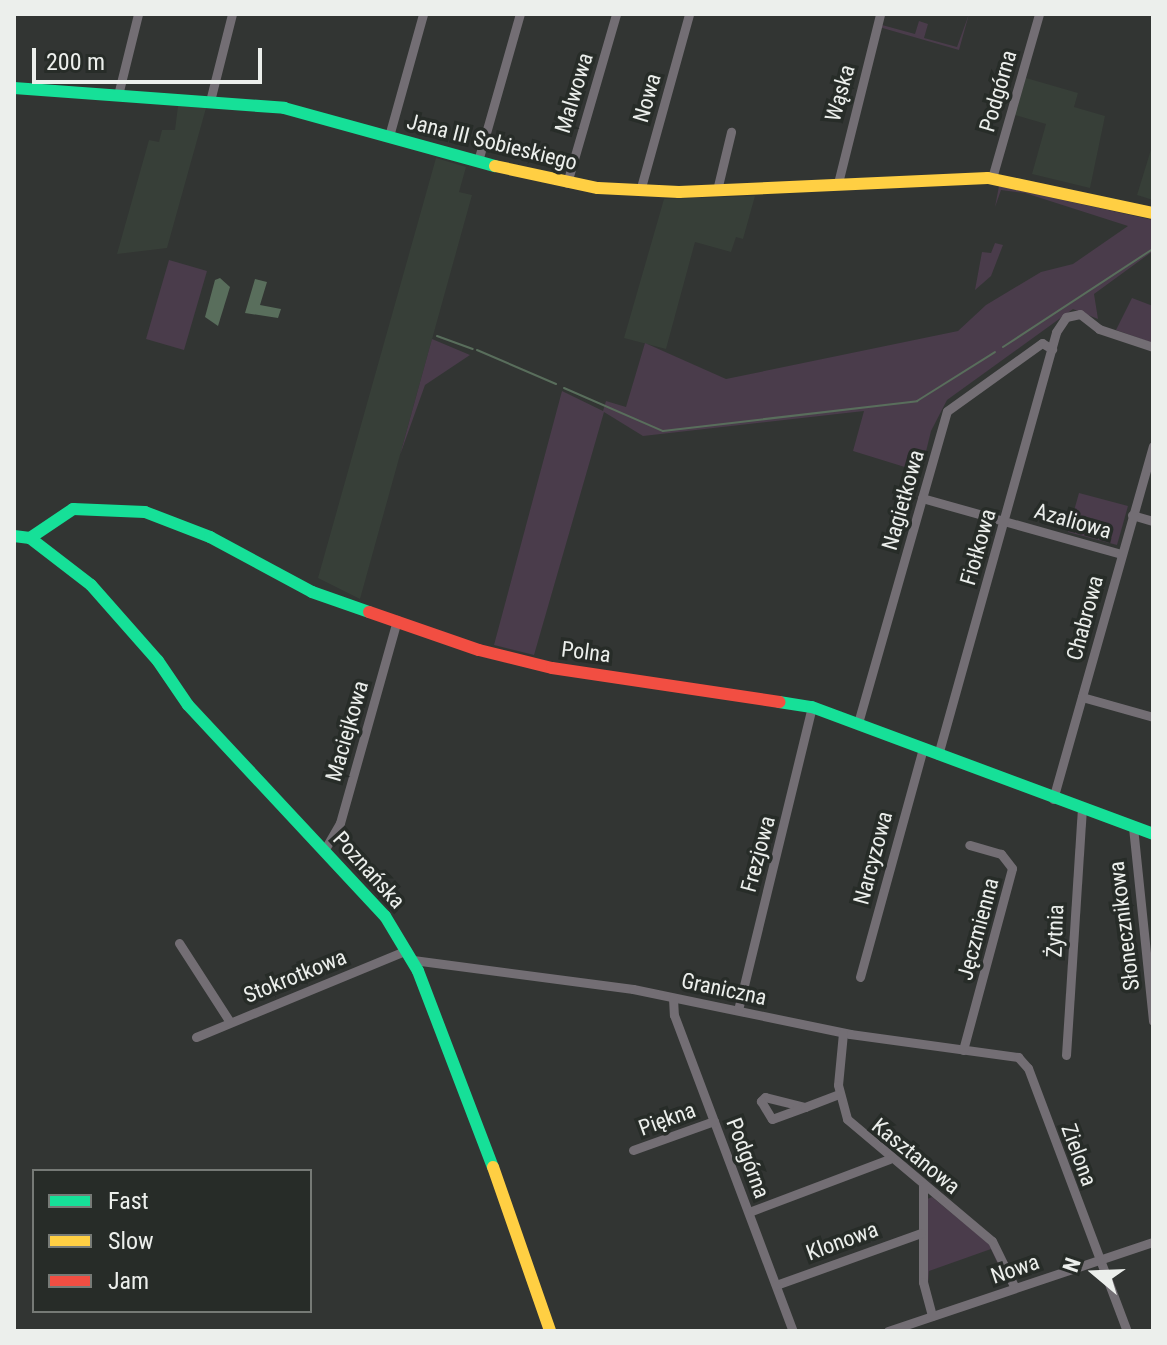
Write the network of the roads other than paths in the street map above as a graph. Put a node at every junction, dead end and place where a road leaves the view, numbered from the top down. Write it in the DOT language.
graph roads {
  1 [pos="138,14"];
  2 [pos="232,14"];
  3 [pos="423,14"];
  4 [pos="520,14"];
  5 [pos="616,14"];
  6 [pos="689,14"];
  7 [pos="880,14"];
  8 [pos="1039,14"];
  9 [pos="14,88"];
  10 [pos="118,95"];
  11 [pos="210,101"];
  12 [pos="731,132"];
  13 [pos="389,136"];
  14 [pos="478,161"];
  15 [pos="992,178"];
  16 [pos="567,183"];
  17 [pos="838,183"];
  18 [pos="717,190"];
  19 [pos="640,191"];
  20 [pos="1153,213"];
  21 [pos="1153,347"];
  22 [pos="1052,349"];
  23 [pos="1153,446"];
  24 [pos="922,498"];
  25 [pos="1132,515"];
  26 [pos="1004,521"];
  27 [pos="1153,521"];
  28 [pos="14,536"];
  29 [pos="30,538"];
  30 [pos="1121,554"];
  31 [pos="397,620"];
  32 [pos="1082,697"];
  33 [pos="812,707"];
  34 [pos="1153,717"];
  35 [pos="858,723"];
  36 [pos="923,749"];
  37 [pos="938,755"];
  38 [pos="1053,799"];
  39 [pos="1082,809"];
  40 [pos="1133,827"];
  41 [pos="1153,834"];
  42 [pos="969,845"];
  43 [pos="325,849"];
  44 [pos="179,943"];
  45 [pos="410,955"];
  46 [pos="860,977"];
  47 [pos="673,998"];
  48 [pos="738,1010"];
  49 [pos="1153,1021"];
  50 [pos="230,1022"];
  51 [pos="843,1033"];
  52 [pos="196,1037"];
  53 [pos="963,1050"];
  54 [pos="1066,1055"];
  55 [pos="1025,1063"];
  56 [pos="839,1094"];
  57 [pos="805,1107"];
  58 [pos="714,1121"];
  59 [pos="633,1150"];
  60 [pos="889,1159"];
  61 [pos="923,1186"];
  62 [pos="749,1212"];
  63 [pos="921,1233"];
  64 [pos="1153,1242"];
  65 [pos="1100,1260"];
  66 [pos="776,1285"];
  67 [pos="1015,1288"];
  68 [pos="932,1316"];
  69 [pos="550,1331"];
  70 [pos="793,1331"];
  71 [pos="888,1331"];
  72 [pos="1127,1331"];
  1 -- 10 [label="street"];
  2 -- 11 [label="street"];
  3 -- 13 [label="street"];
  4 -- 14 [label="street"];
  5 -- 16 [label="street, Malwowa"];
  6 -- 19 [label="street, Nowa"];
  7 -- 17 [label="street, Wąska"];
  8 -- 15 [label="street, Podgórna"];
  9 -- 10 [label="street, Jana III Sobieskiego"];
  10 -- 11 [label="street, Jana III Sobieskiego"];
  11 -- 13 [label="street, Jana III Sobieskiego"];
  12 -- 18 [label="street"];
  13 -- 14 [label="street, Jana III Sobieskiego"];
  14 -- 16 [label="street, Jana III Sobieskiego"];
  15 -- 17 [label="street, Jana III Sobieskiego"];
  15 -- 20 [label="street, Jana III Sobieskiego"];
  16 -- 19 [label="street, Jana III Sobieskiego"];
  17 -- 18 [label="street, Jana III Sobieskiego"];
  18 -- 19 [label="street, Jana III Sobieskiego"];
  21 -- 22 [label="street, Fiołkowa"];
  22 -- 24 [label="street, Nagietkowa"];
  22 -- 26 [label="street, Fiołkowa"];
  23 -- 25 [label="street, Chabrowa"];
  24 -- 26 [label="street, Azaliowa"];
  24 -- 35 [label="street, Nagietkowa"];
  25 -- 27 [label="street"];
  25 -- 30 [label="street, Chabrowa"];
  26 -- 30 [label="street, Azaliowa"];
  26 -- 37 [label="street, Fiołkowa"];
  28 -- 29 [label="street"];
  29 -- 31 [label="street, Polna"];
  29 -- 43 [label="street, Poznańska"];
  30 -- 32 [label="street, Chabrowa"];
  31 -- 33 [label="street, Polna"];
  31 -- 43 [label="street, Maciejkowa"];
  32 -- 34 [label="street"];
  32 -- 38 [label="street, Chabrowa"];
  33 -- 35 [label="street, Polna"];
  33 -- 48 [label="street, Frezjowa"];
  35 -- 36 [label="street, Polna"];
  36 -- 37 [label="street, Polna"];
  36 -- 46 [label="street, Narcyzowa"];
  37 -- 38 [label="street, Polna"];
  38 -- 39 [label="street, Polna"];
  39 -- 40 [label="street, Polna"];
  39 -- 54 [label="street, Żytnia"];
  40 -- 41 [label="street, Polna"];
  40 -- 49 [label="street, Słonecznikowa"];
  42 -- 53 [label="street, Jęczmienna"];
  43 -- 45 [label="street, Poznańska"];
  44 -- 50 [label="street"];
  45 -- 47 [label="street, Graniczna"];
  45 -- 50 [label="street, Stokrotkowa"];
  45 -- 69 [label="street, Poznańska"];
  47 -- 48 [label="street, Graniczna"];
  47 -- 58 [label="street, Podgórna"];
  48 -- 51 [label="street, Graniczna"];
  50 -- 52 [label="street, Stokrotkowa"];
  51 -- 53 [label="street, Graniczna"];
  51 -- 56 [label="street, Kasztanowa"];
  53 -- 55 [label="street, Graniczna"];
  55 -- 65 [label="street, Zielona"];
  56 -- 57 [label="street"];
  56 -- 60 [label="street, Kasztanowa"];
  58 -- 59 [label="street, Piękna"];
  58 -- 62 [label="street, Podgórna"];
  60 -- 61 [label="street, Kasztanowa"];
  60 -- 62 [label="street"];
  61 -- 63 [label="street"];
  61 -- 67 [label="street, Kasztanowa"];
  62 -- 66 [label="street, Podgórna"];
  63 -- 66 [label="street, Klonowa"];
  63 -- 68 [label="street"];
  64 -- 65 [label="street, Nowa"];
  65 -- 67 [label="street, Nowa"];
  65 -- 72 [label="street, Zielona"];
  66 -- 70 [label="street, Podgórna"];
  67 -- 68 [label="street, Nowa"];
  68 -- 71 [label="street, Nowa"];
}
